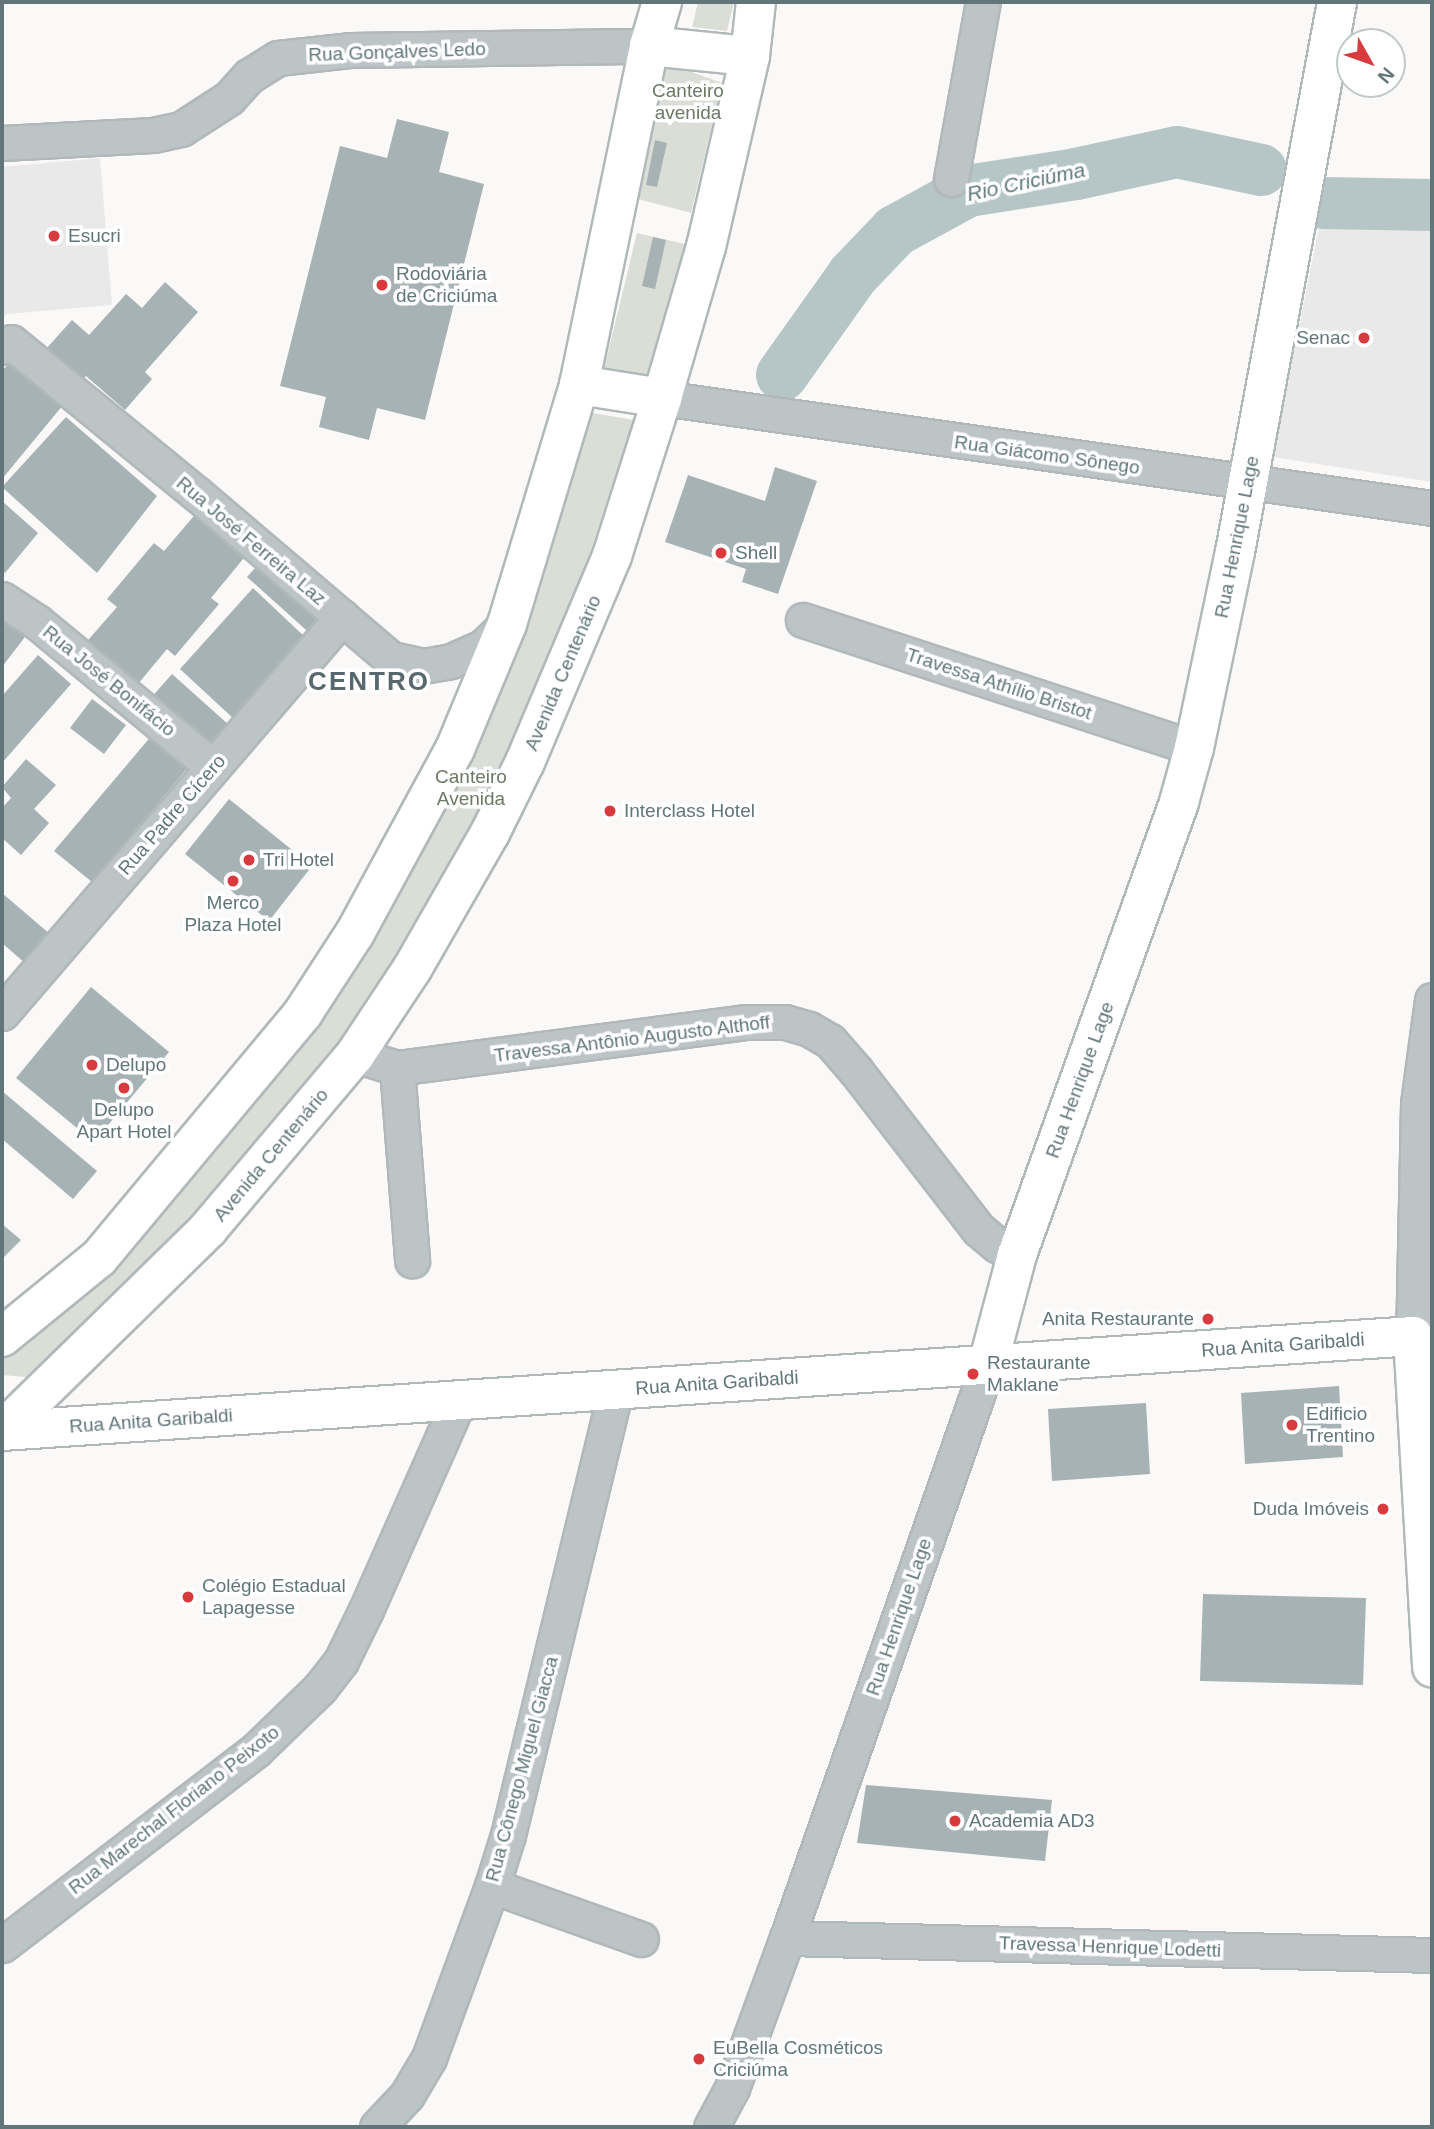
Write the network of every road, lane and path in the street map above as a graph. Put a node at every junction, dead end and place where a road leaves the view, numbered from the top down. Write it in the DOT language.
graph roads {
  1 [pos="662,2"];
  2 [pos="756,2"];
  3 [pos="983,2"];
  4 [pos="1337,2"];
  5 [pos="649,46"];
  6 [pos="750,56"];
  7 [pos="2,143"];
  8 [pos="951,179"];
  9 [pos="6,345"];
  10 [pos="579,385"];
  11 [pos="662,398"];
  12 [pos="1247,484"];
  13 [pos="1432,509"];
  14 [pos="2,599"];
  15 [pos="342,617"];
  16 [pos="803,620"];
  17 [pos="507,624"];
  18 [pos="1194,748"];
  19 [pos="213,767"];
  20 [pos="1432,1000"];
  21 [pos="2,1013"];
  22 [pos="355,1055"];
  23 [pos="397,1068"];
  24 [pos="1017,1255"];
  25 [pos="412,1260"];
  26 [pos="1422,1335"];
  27 [pos="2,1337"];
  28 [pos="988,1364"];
  29 [pos="617,1390"];
  30 [pos="459,1400"];
  31 [pos="2,1431"];
  32 [pos="1432,1667"];
  33 [pos="492,1886"];
  34 [pos="787,1938"];
  35 [pos="640,1940"];
  36 [pos="2,1945"];
  37 [pos="1432,1955"];
  38 [pos="377,2127"];
  39 [pos="711,2127"];
  1 -- 5 [label="main road"];
  2 -- 6 [label="main road, Avenida Centenário"];
  3 -- 8 [label="street"];
  4 -- 12 [label="main road, Rua Henrique Lage"];
  5 -- 6 [label="main road"];
  5 -- 7 [label="street, Rua Gonçalves Ledo"];
  5 -- 10 [label="main road"];
  6 -- 11 [label="main road, Avenida Centenário"];
  9 -- 15 [label="street, Rua José Ferreira Laz"];
  10 -- 11 [label="main road"];
  10 -- 17 [label="main road"];
  11 -- 12 [label="street, Rua Giácomo Sônego"];
  11 -- 22 [label="main road, Avenida Centenário"];
  12 -- 13 [label="street, Rua Giácomo Sônego"];
  12 -- 18 [label="main road, Rua Henrique Lage"];
  14 -- 19 [label="street, Rua José Bonifácio"];
  15 -- 17 [label="street, Rua José Ferreira Laz"];
  15 -- 19 [label="street, Rua Padre Cícero"];
  16 -- 18 [label="street, Travessa Athílio Bristot"];
  17 -- 27 [label="main road"];
  18 -- 24 [label="main road, Rua Henrique Lage"];
  19 -- 21 [label="street, Rua Padre Cícero"];
  20 -- 26 [label="street"];
  22 -- 23 [label="street, Travessa Antônio Augusto Althoff"];
  22 -- 31 [label="main road, Avenida Centenário"];
  23 -- 24 [label="street, Travessa Antônio Augusto Althoff"];
  23 -- 25 [label="street"];
  24 -- 28 [label="main road, Rua Henrique Lage"];
  26 -- 28 [label="main road, Rua Anita Garibaldi"];
  26 -- 32 [label="main road"];
  28 -- 29 [label="main road, Rua Anita Garibaldi"];
  28 -- 34 [label="street, Rua Henrique Lage"];
  29 -- 30 [label="main road, Rua Anita Garibaldi"];
  29 -- 33 [label="street, Rua Cônego Miguel Giacca"];
  30 -- 31 [label="main road, Rua Anita Garibaldi"];
  30 -- 36 [label="street, Rua Marechal Floriano Peixoto"];
  33 -- 35 [label="street"];
  33 -- 38 [label="street, Rua Cônego Miguel Giacca"];
  34 -- 37 [label="street, Travessa Henrique Lodetti"];
  34 -- 39 [label="street, Rua Henrique Lage"];
}
